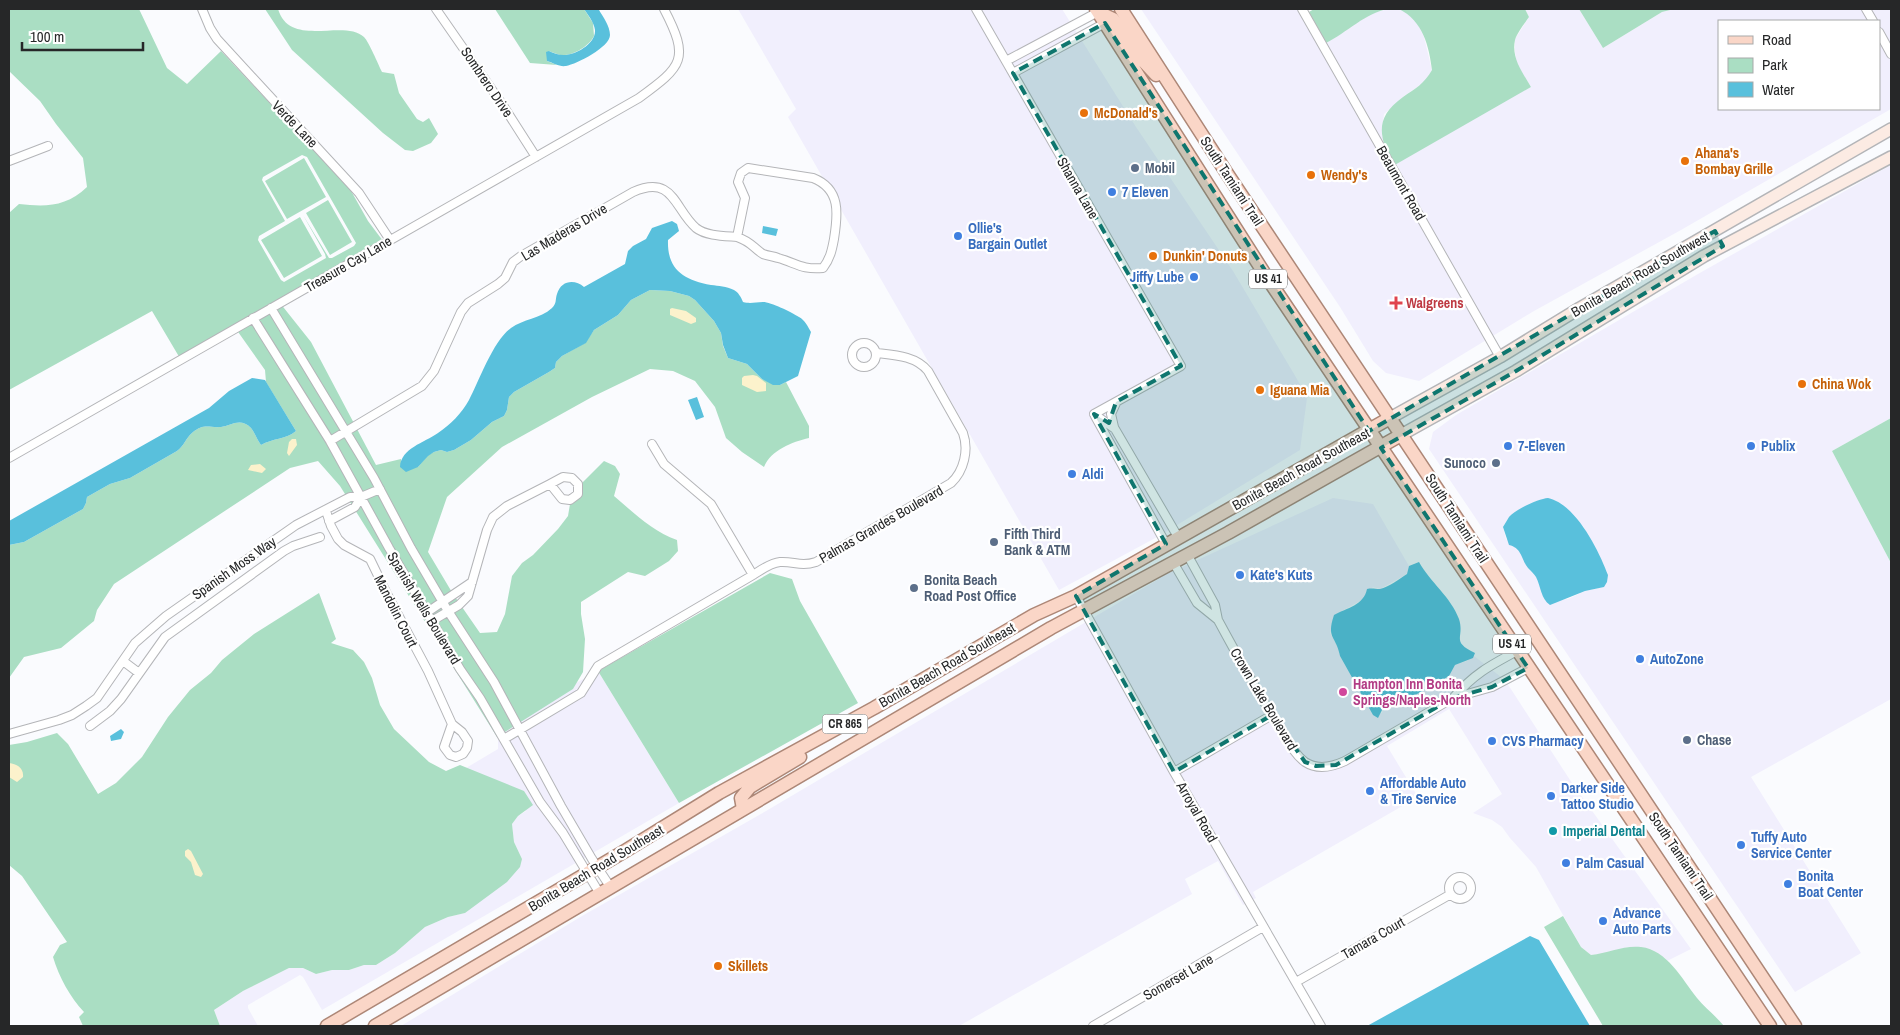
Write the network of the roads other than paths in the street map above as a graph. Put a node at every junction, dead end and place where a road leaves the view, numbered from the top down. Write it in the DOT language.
graph roads {
  1 [pos="202,9"];
  2 [pos="436,9"];
  3 [pos="664,9"];
  4 [pos="976,9"];
  5 [pos="1121,9"];
  6 [pos="1302,9"];
  7 [pos="1866,9"];
  8 [pos="1100,15"];
  9 [pos="1872,20"];
  10 [pos="1880,34"];
  11 [pos="1891,54"];
  12 [pos="1006,61"];
  13 [pos="1013,73"];
  14 [pos="1175,95"];
  15 [pos="1891,130"];
  16 [pos="48,146"];
  17 [pos="536,156"];
  18 [pos="1891,157"];
  19 [pos="9,161"];
  20 [pos="1715,231"];
  21 [pos="737,237"];
  22 [pos="390,240"];
  23 [pos="1723,246"];
  24 [pos="272,308"];
  25 [pos="253,318"];
  26 [pos="877,353"];
  27 [pos="1500,357"];
  28 [pos="1116,402"];
  29 [pos="1094,414"];
  30 [pos="1390,418"];
  31 [pos="1115,429"];
  32 [pos="1369,431"];
  33 [pos="347,432"];
  34 [pos="1402,435"];
  35 [pos="330,441"];
  36 [pos="652,444"];
  37 [pos="1381,448"];
  38 [pos="9,458"];
  39 [pos="550,484"];
  40 [pos="380,488"];
  41 [pos="361,497"];
  42 [pos="326,511"];
  43 [pos="329,522"];
  44 [pos="320,537"];
  45 [pos="1178,537"];
  46 [pos="1166,544"];
  47 [pos="1187,554"];
  48 [pos="1172,562"];
  49 [pos="754,575"];
  50 [pos="472,582"];
  51 [pos="1076,596"];
  52 [pos="443,602"];
  53 [pos="1084,610"];
  54 [pos="448,611"];
  55 [pos="426,612"];
  56 [pos="1218,620"];
  57 [pos="432,622"];
  58 [pos="1517,651"];
  59 [pos="123,662"];
  60 [pos="1528,668"];
  61 [pos="139,673"];
  62 [pos="1453,698"];
  63 [pos="1272,715"];
  64 [pos="848,722"];
  65 [pos="452,724"];
  66 [pos="90,726"];
  67 [pos="519,730"];
  68 [pos="9,734"];
  69 [pos="504,739"];
  70 [pos="1174,772"];
  71 [pos="743,809"];
  72 [pos="592,870"];
  73 [pos="606,891"];
  74 [pos="1450,894"];
  75 [pos="1263,927"];
  76 [pos="1296,982"];
  77 [pos="327,1026"];
  78 [pos="375,1026"];
  79 [pos="1093,1026"];
  80 [pos="1321,1026"];
  81 [pos="1770,1026"];
  82 [pos="1795,1026"];
  1 -- 22 [label="street, Verde Lane"];
  2 -- 17 [label="street, Sombrero Drive"];
  3 -- 17 [label="street, Treasure Cay Lane"];
  4 -- 12 [label="street, Shanna Lane"];
  5 -- 14 [label="main road, South Tamiami Trail / US 41"];
  6 -- 27 [label="street, Beaumont Road"];
  7 -- 9 [label="street"];
  8 -- 12 [label="street"];
  8 -- 13 [label="street"];
  8 -- 14 [label="main road"];
  8 -- 32 [label="main road, South Tamiami Trail / US 41"];
  10 -- 11 [label="street"];
  12 -- 13 [label="street, Shanna Lane"];
  13 -- 28 [label="street, Shanna Lane"];
  14 -- 30 [label="main road, South Tamiami Trail / US 41"];
  15 -- 20 [label="main road, Bonita Beach Road Southwest / CR 865"];
  16 -- 19 [label="street"];
  17 -- 22 [label="street, Treasure Cay Lane"];
  18 -- 23 [label="main road, Bonita Beach Road Southwest / CR 865"];
  20 -- 23 [label="main road"];
  20 -- 27 [label="main road, Bonita Beach Road Southwest / CR 865"];
  21 -- 21 [label="street, Las Maderas Drive"];
  21 -- 33 [label="street, Las Maderas Drive"];
  22 -- 24 [label="street, Treasure Cay Lane"];
  23 -- 34 [label="main road, Bonita Beach Road Southwest / CR 865"];
  24 -- 25 [label="street, Treasure Cay Lane"];
  24 -- 33 [label="street, Spanish Wells Boulevard"];
  25 -- 35 [label="street, Spanish Wells Boulevard"];
  25 -- 38 [label="street, Treasure Cay Lane"];
  26 -- 49 [label="street, Palmas Grandes Boulevard"];
  27 -- 30 [label="main road, Bonita Beach Road Southwest / CR 865"];
  28 -- 29 [label="street"];
  28 -- 31 [label="street"];
  29 -- 31 [label="street"];
  29 -- 46 [label="street"];
  30 -- 32 [label="main road, Bonita Beach Road Southeast / CR 865"];
  30 -- 34 [label="main road, South Tamiami Trail / US 41"];
  31 -- 45 [label="street"];
  32 -- 37 [label="main road, South Tamiami Trail / US 41"];
  32 -- 45 [label="main road, Bonita Beach Road Southeast / CR 865"];
  33 -- 35 [label="street, Las Maderas Drive"];
  33 -- 40 [label="street, Spanish Wells Boulevard"];
  34 -- 37 [label="main road, Bonita Beach Road Southeast / CR 865"];
  34 -- 82 [label="main road, South Tamiami Trail / US 41"];
  35 -- 41 [label="street, Spanish Wells Boulevard"];
  36 -- 49 [label="street"];
  37 -- 47 [label="main road, Bonita Beach Road Southeast / CR 865"];
  37 -- 58 [label="main road, South Tamiami Trail / US 41"];
  39 -- 50 [label="street"];
  40 -- 41 [label="street, Spanish Moss Way"];
  40 -- 52 [label="street, Spanish Wells Boulevard"];
  41 -- 42 [label="street, Spanish Moss Way"];
  41 -- 43 [label="street, Spanish Moss Way"];
  41 -- 55 [label="street, Spanish Wells Boulevard"];
  42 -- 43 [label="street, Mandolin Court"];
  42 -- 59 [label="street, Spanish Moss Way"];
  43 -- 65 [label="street, Mandolin Court"];
  44 -- 61 [label="street, Spanish Moss Way"];
  45 -- 46 [label="main road, Bonita Beach Road Southeast / CR 865"];
  46 -- 51 [label="main road, Bonita Beach Road Southeast / CR 865"];
  47 -- 48 [label="main road, Bonita Beach Road Southeast / CR 865"];
  47 -- 56 [label="street, Crown Lake Boulevard"];
  48 -- 53 [label="main road, Bonita Beach Road Southeast / CR 865"];
  48 -- 56 [label="street, Crown Lake Boulevard"];
  49 -- 67 [label="street, Palmas Grandes Boulevard"];
  50 -- 52 [label="street"];
  50 -- 54 [label="street"];
  51 -- 53 [label="street, Arroyal Road"];
  51 -- 64 [label="main road, Bonita Beach Road Southeast / CR 865"];
  52 -- 54 [label="street, Spanish Wells Boulevard"];
  52 -- 55 [label="street"];
  53 -- 70 [label="street, Arroyal Road"];
  53 -- 71 [label="main road, Bonita Beach Road Southeast / CR 865"];
  54 -- 57 [label="street"];
  54 -- 67 [label="street, Spanish Wells Boulevard"];
  55 -- 57 [label="street, Spanish Wells Boulevard"];
  56 -- 63 [label="street, Crown Lake Boulevard"];
  57 -- 69 [label="street, Spanish Wells Boulevard"];
  58 -- 60 [label="main road, South Tamiami Trail / US 41"];
  58 -- 62 [label="street, Crown Lake Boulevard"];
  59 -- 61 [label="street"];
  59 -- 68 [label="street, Spanish Moss Way"];
  60 -- 62 [label="street, Crown Lake Boulevard"];
  60 -- 81 [label="main road, South Tamiami Trail / US 41"];
  61 -- 66 [label="street, Spanish Moss Way"];
  62 -- 63 [label="street, Crown Lake Boulevard"];
  63 -- 70 [label="street"];
  64 -- 71 [label="main road"];
  64 -- 72 [label="main road, Bonita Beach Road Southeast / CR 865"];
  67 -- 69 [label="street, Palmas Grandes Boulevard"];
  67 -- 72 [label="street, Spanish Wells Boulevard"];
  69 -- 72 [label="street, Spanish Wells Boulevard"];
  70 -- 75 [label="street, Arroyal Road"];
  71 -- 73 [label="main road, Bonita Beach Road Southeast / CR 865"];
  72 -- 73 [label="street, Spanish Wells Boulevard"];
  72 -- 73 [label="street, Spanish Wells Boulevard"];
  72 -- 77 [label="main road, Bonita Beach Road Southeast / CR 865"];
  73 -- 78 [label="main road, Bonita Beach Road Southeast / CR 865"];
  74 -- 76 [label="street, Tamara Court"];
  75 -- 76 [label="street, Arroyal Road"];
  75 -- 79 [label="street, Somerset Lane"];
  76 -- 80 [label="street, Arroyal Road"];
}
